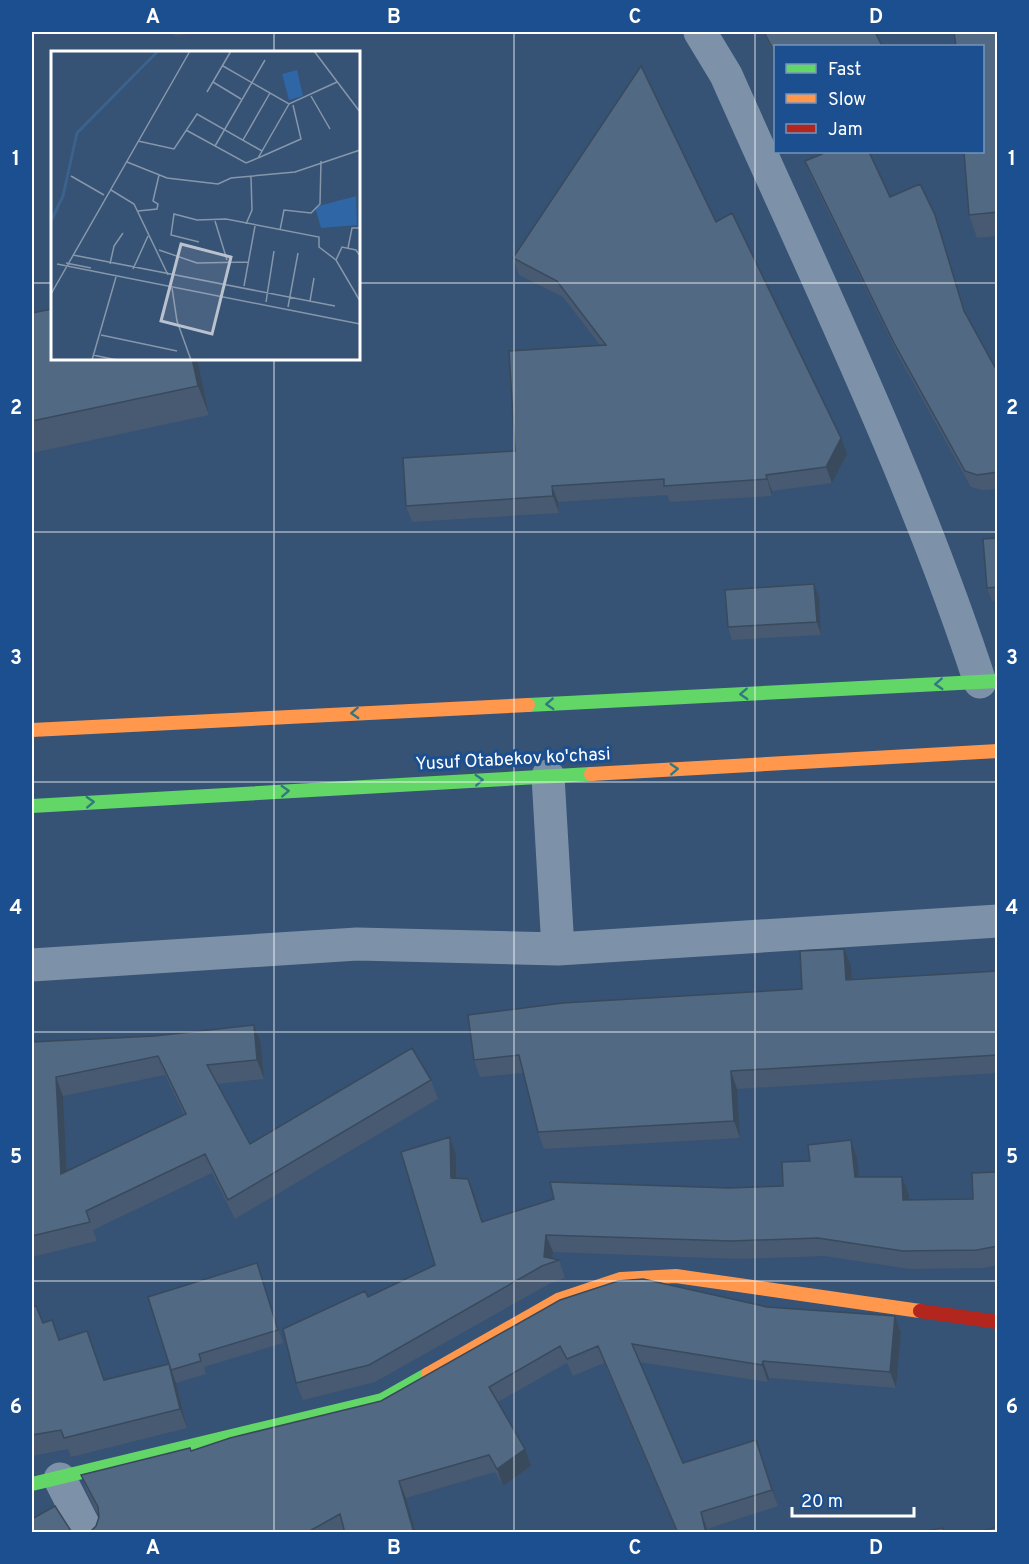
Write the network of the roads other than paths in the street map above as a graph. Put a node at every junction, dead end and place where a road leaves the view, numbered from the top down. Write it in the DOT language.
graph roads {
  1 [pos="700,32"];
  2 [pos="989,682"];
  3 [pos="32,730"];
  4 [pos="998,751"];
  5 [pos="548,776"];
  6 [pos="32,806"];
  7 [pos="998,921"];
  8 [pos="558,949"];
  9 [pos="32,965"];
  10 [pos="998,1322"];
  11 [pos="46,1481"];
  12 [pos="87,1533"];
  1 -- 2 [label="street"];
  2 -- 3 [label="main road, one-way"];
  5 -- 4 [label="main road, Yusuf Otabekov ko'chasi, one-way"];
  6 -- 5 [label="main road, Yusuf Otabekov ko'chasi, one-way"];
  5 -- 8 [label="street"];
  7 -- 8 [label="street"];
  8 -- 9 [label="street"];
  10 -- 11 [label="main road"];
  11 -- 12 [label="street"];
}
